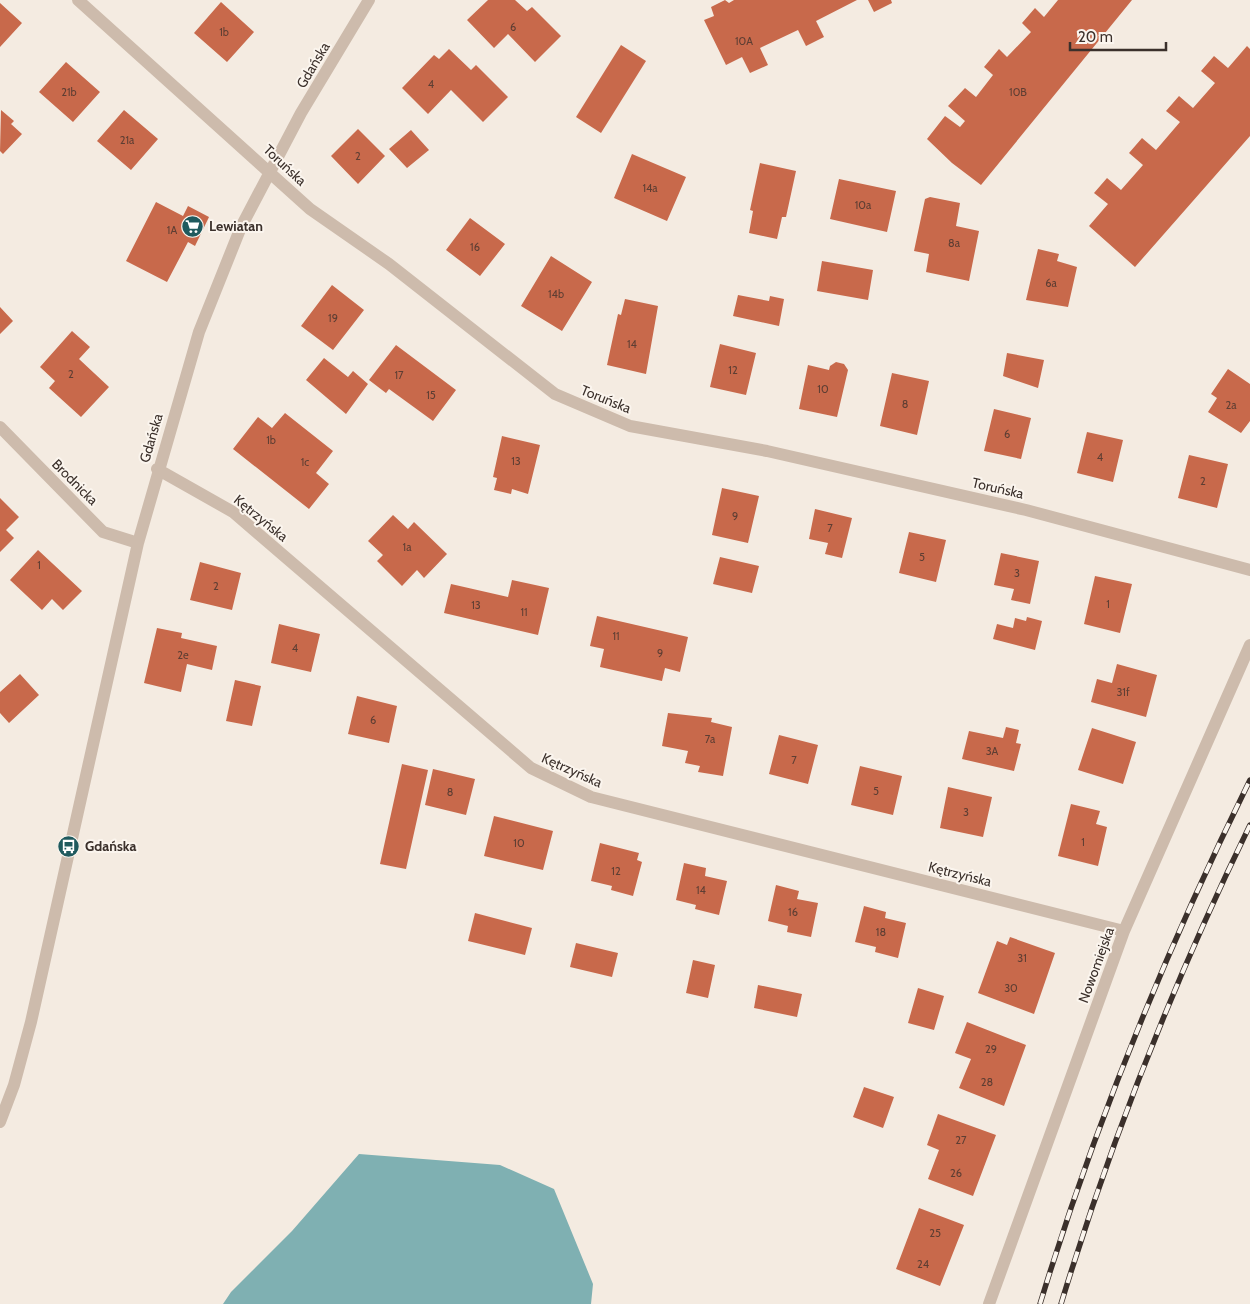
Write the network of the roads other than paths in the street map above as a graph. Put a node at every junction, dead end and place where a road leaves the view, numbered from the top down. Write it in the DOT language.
graph roads {
  1 [pos="78,0"];
  2 [pos="369,0"];
  3 [pos="271,172"];
  4 [pos="0,427"];
  5 [pos="158,469"];
  6 [pos="138,543"];
  7 [pos="1250,570"];
  8 [pos="1250,645"];
  9 [pos="1124,931"];
  10 [pos="0,1122"];
  11 [pos="989,1304"];
  1 -- 3 [label="street, Toruńska"];
  2 -- 3 [label="street, Gdańska"];
  3 -- 5 [label="street, Gdańska"];
  3 -- 7 [label="street, Toruńska"];
  4 -- 6 [label="street, Brodnicka"];
  5 -- 6 [label="street, Gdańska"];
  5 -- 9 [label="street, Kętrzyńska"];
  6 -- 10 [label="street, Gdańska"];
  8 -- 9 [label="street, Nowomiejska"];
  9 -- 11 [label="street, Nowomiejska"];
}
